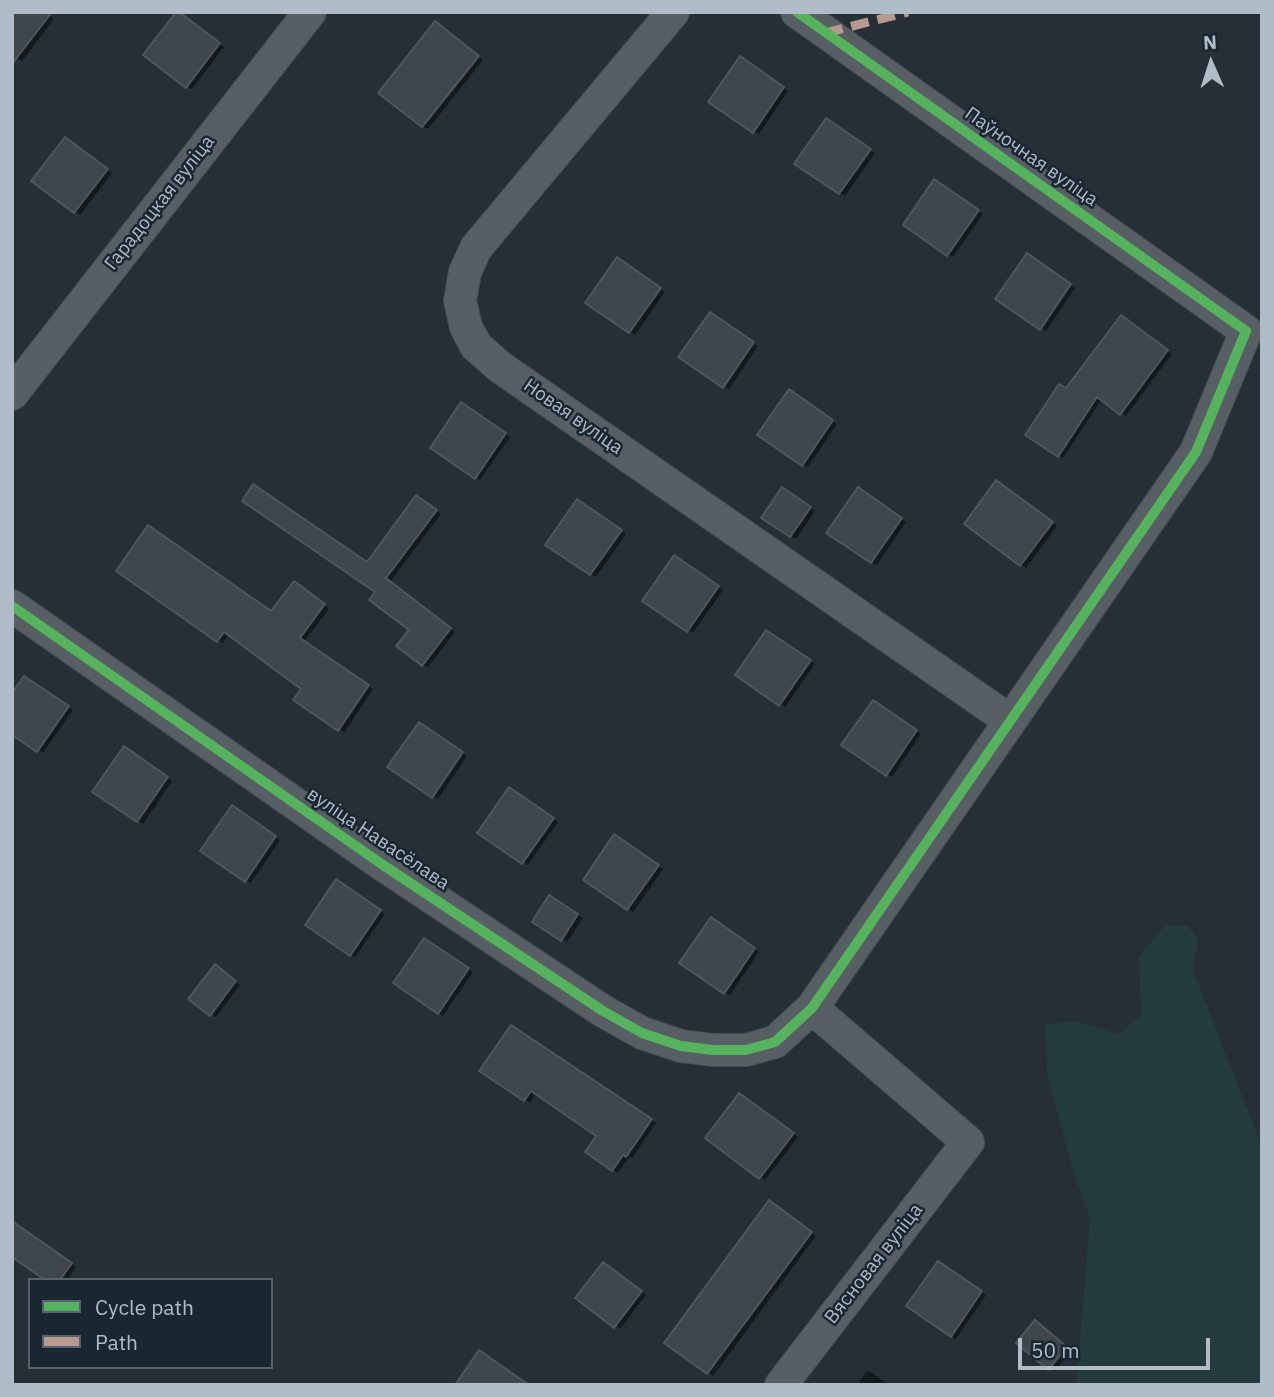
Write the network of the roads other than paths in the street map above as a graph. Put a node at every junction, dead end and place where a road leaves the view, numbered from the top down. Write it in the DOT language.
graph roads {
  1 [pos="310,12"];
  2 [pos="673,12"];
  3 [pos="797,12"];
  4 [pos="1246,331"];
  5 [pos="12,394"];
  6 [pos="12,606"];
  7 [pos="1009,720"];
  8 [pos="812,1008"];
  9 [pos="780,1385"];
  1 -- 5 [label="street, Гарадоцкая вуліца"];
  2 -- 7 [label="street, Новая вуліца"];
  3 -- 4 [label="street, Паўночная вуліца"];
  4 -- 7 [label="street, вуліца Навасёлава"];
  6 -- 8 [label="street, вуліца Навасёлава"];
  7 -- 8 [label="street, вуліца Навасёлава"];
  8 -- 9 [label="street, Вясновая вуліца"];
}
